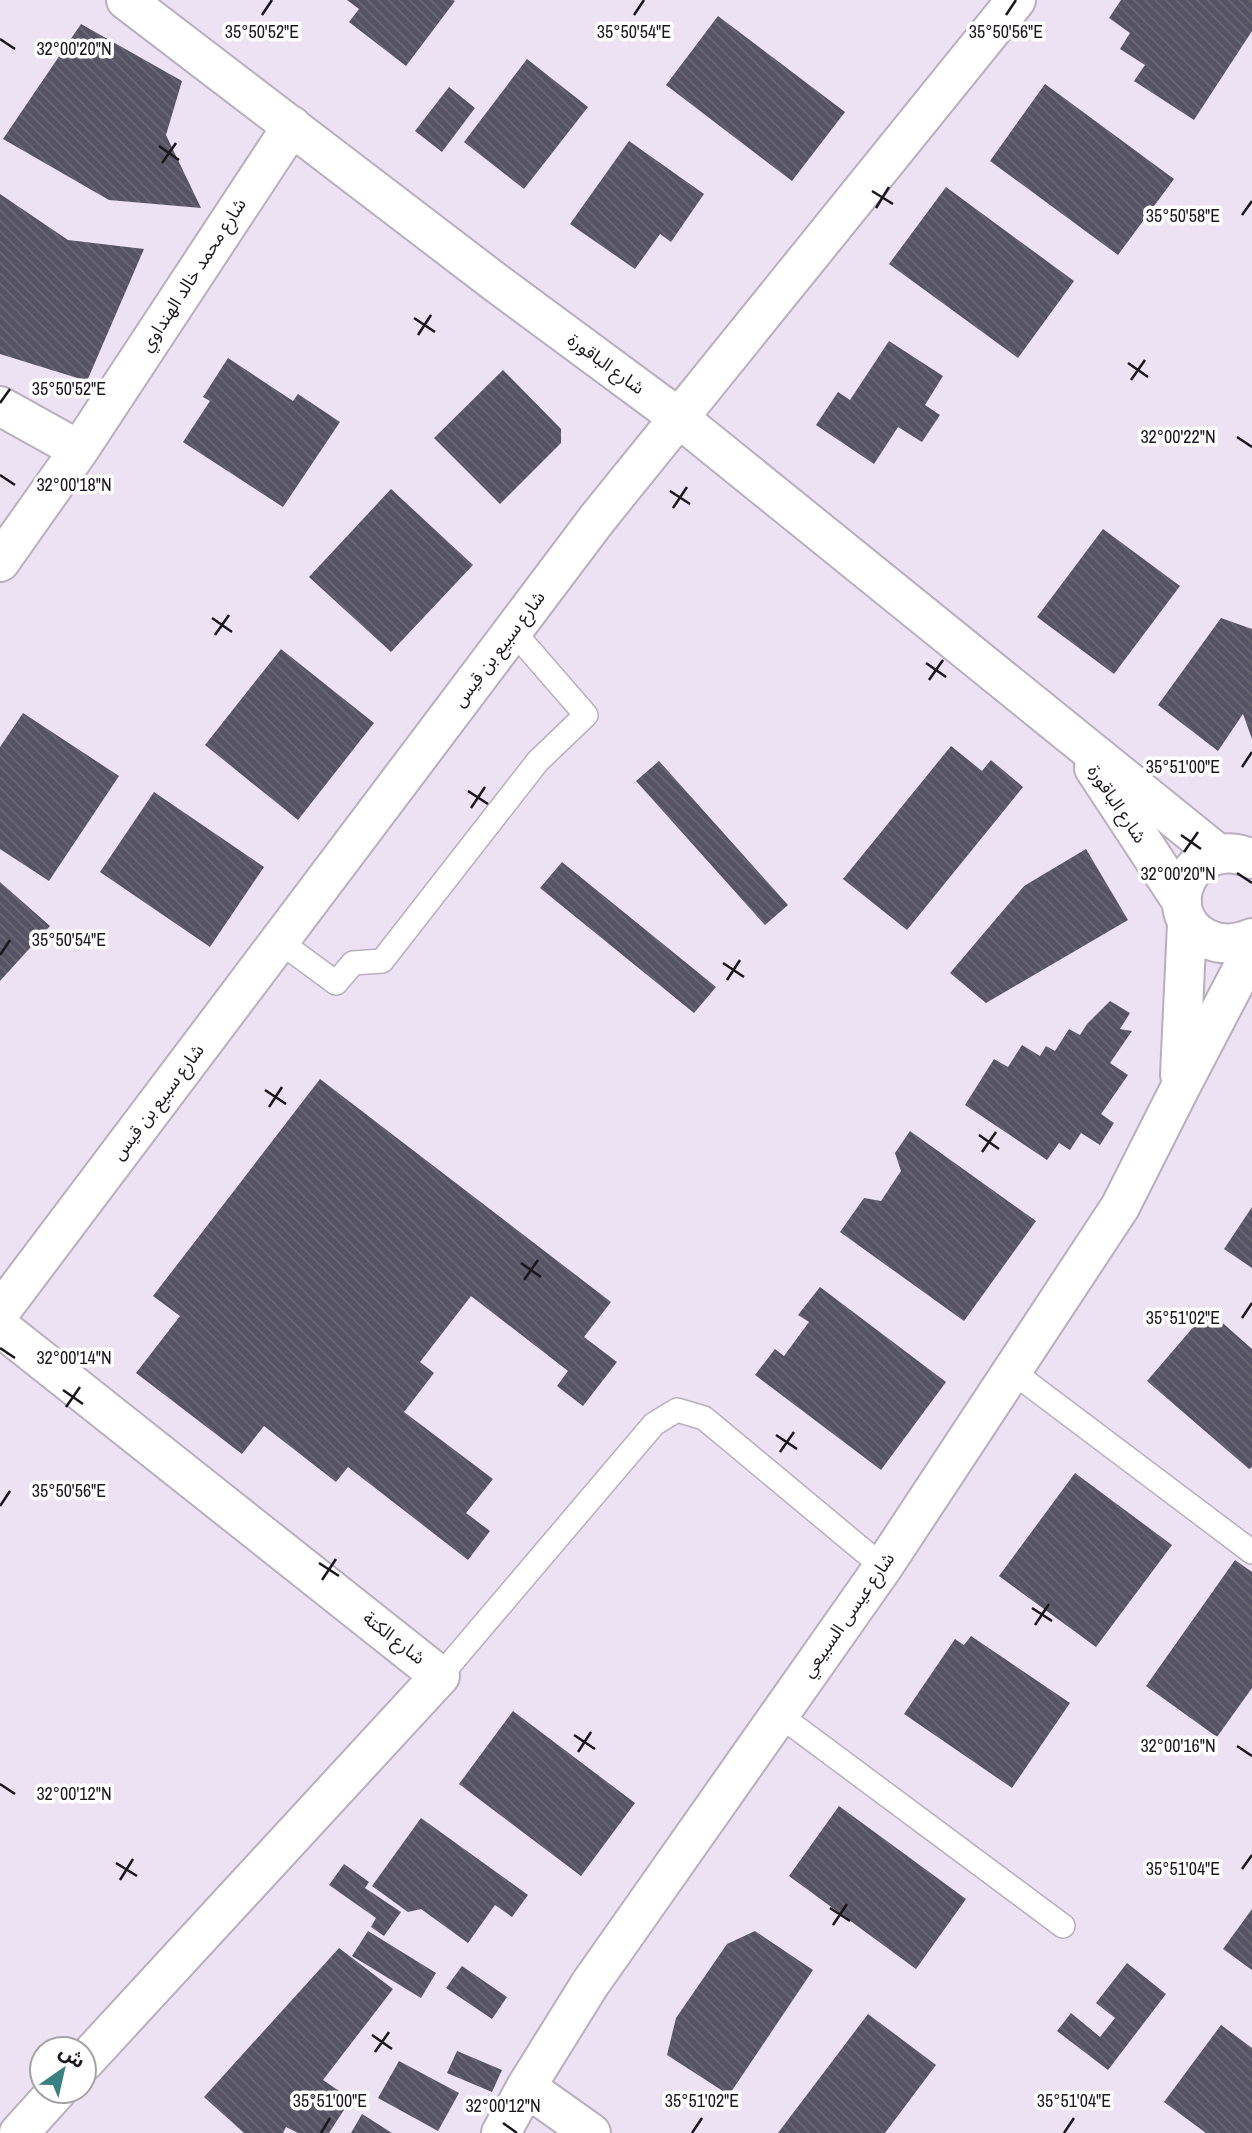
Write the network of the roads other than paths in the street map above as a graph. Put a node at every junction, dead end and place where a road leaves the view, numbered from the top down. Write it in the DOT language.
graph roads {
  1 [pos="126,0"];
  2 [pos="1016,0"];
  3 [pos="292,126"];
  4 [pos="0,407"];
  5 [pos="679,418"];
  6 [pos="79,450"];
  7 [pos="0,562"];
  8 [pos="513,631"];
  9 [pos="1075,740"];
  10 [pos="1235,856"];
  11 [pos="1185,913"];
  12 [pos="1252,938"];
  13 [pos="279,941"];
  14 [pos="1252,950"];
  15 [pos="1180,1088"];
  16 [pos="0,1312"];
  17 [pos="0,1327"];
  18 [pos="1013,1372"];
  19 [pos="1252,1552"];
  20 [pos="883,1567"];
  21 [pos="440,1675"];
  22 [pos="778,1714"];
  23 [pos="1063,1926"];
  24 [pos="98,2047"];
  25 [pos="526,2087"];
  26 [pos="44,2105"];
  27 [pos="19,2133"];
  28 [pos="501,2133"];
  29 [pos="591,2133"];
  1 -- 3 [label="street, شارع الباقورة"];
  2 -- 5 [label="street, شارع سبيع بن قيس"];
  3 -- 5 [label="street, شارع الباقورة"];
  3 -- 6 [label="street, شارع محمد خالد الهنداوي"];
  4 -- 6 [label="street"];
  5 -- 8 [label="street, شارع سبيع بن قيس"];
  5 -- 9 [label="street, شارع الباقورة"];
  6 -- 7 [label="street, شارع محمد خالد الهنداوي"];
  8 -- 13 [label="street, شارع سبيع بن قيس"];
  8 -- 13 [label="lane"];
  9 -- 10 [label="street, شارع الباقورة"];
  9 -- 11 [label="street, شارع الباقورة"];
  10 -- 11 [label="street, شارع عيسى السبيعي"];
  11 -- 12 [label="street"];
  11 -- 15 [label="street, شارع عيسى السبيعي"];
  13 -- 16 [label="street, شارع سبيع بن قيس"];
  14 -- 15 [label="street, شارع عيسى السبيعي"];
  15 -- 18 [label="street, شارع عيسى السبيعي"];
  17 -- 21 [label="street, شارع الكتة"];
  18 -- 19 [label="lane"];
  18 -- 20 [label="street, شارع عيسى السبيعي"];
  20 -- 21 [label="lane"];
  20 -- 22 [label="street, شارع عيسى السبيعي"];
  21 -- 24 [label="street, شارع الكتة"];
  22 -- 23 [label="lane"];
  22 -- 25 [label="street, شارع عيسى السبيعي"];
  25 -- 28 [label="street, شارع عيسى السبيعي"];
  25 -- 29 [label="street"];
  26 -- 27 [label="street"];
}
